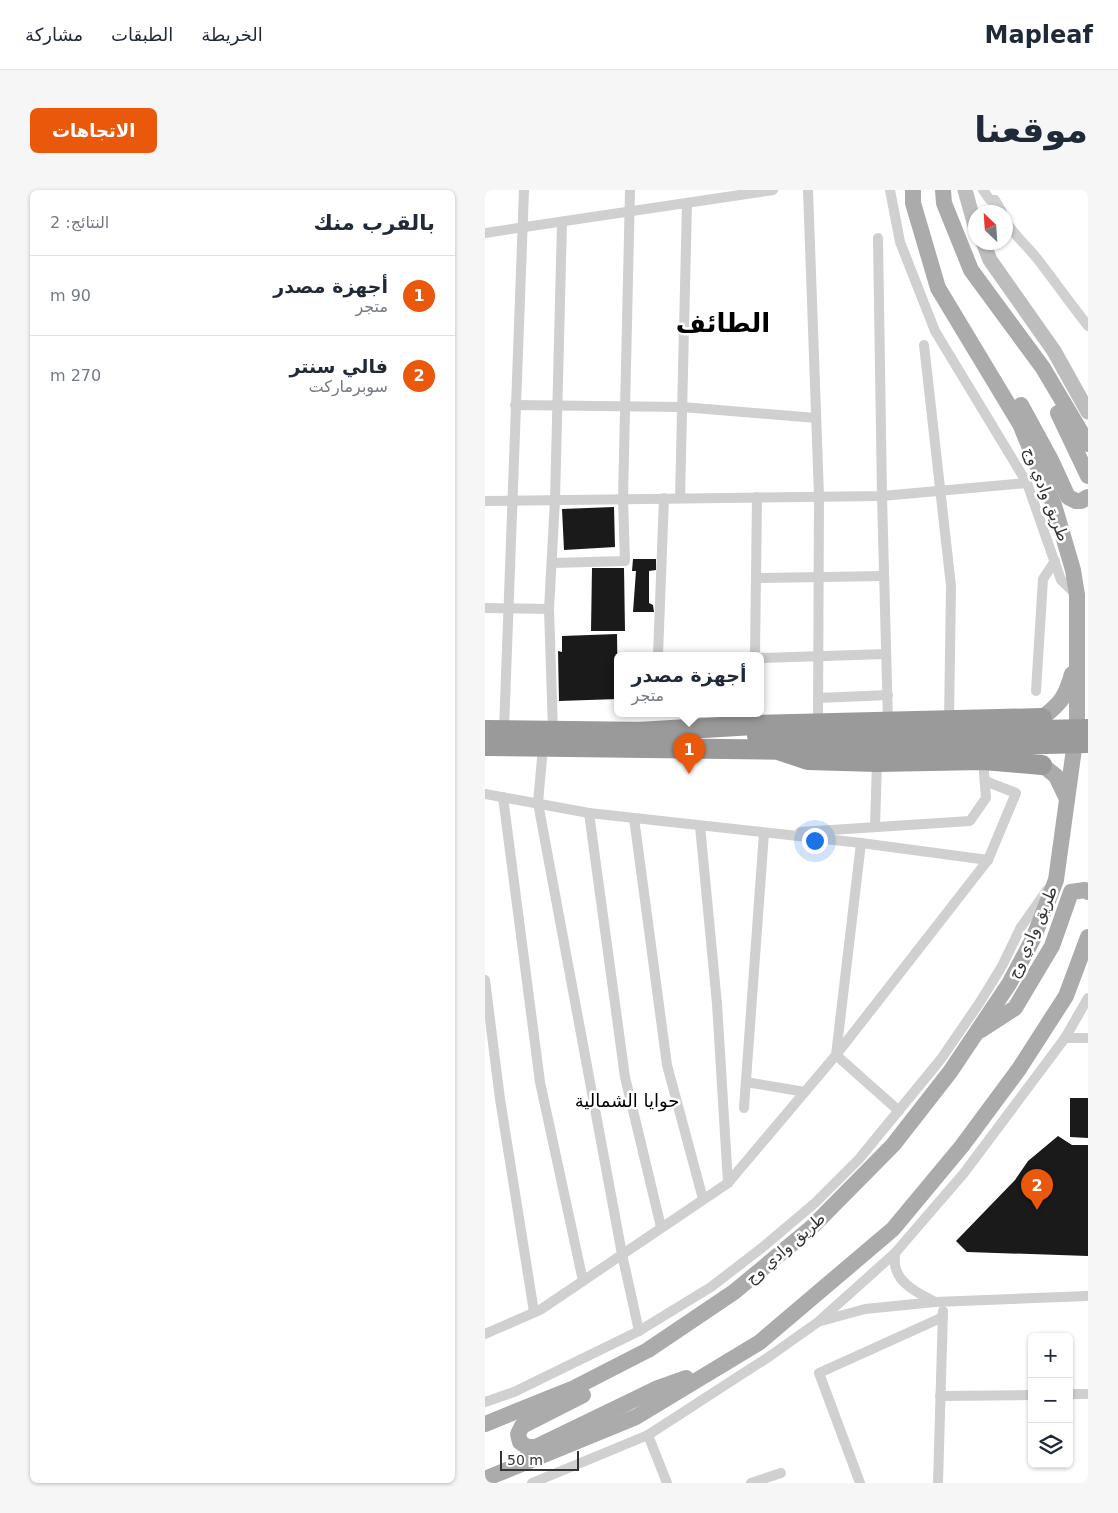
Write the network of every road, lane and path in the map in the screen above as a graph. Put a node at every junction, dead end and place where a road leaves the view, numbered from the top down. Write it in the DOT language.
graph roads {
  1 [pos="524,190"];
  2 [pos="630,190"];
  3 [pos="773,190"];
  4 [pos="807,190"];
  5 [pos="890,190"];
  6 [pos="913,190"];
  7 [pos="943,190"];
  8 [pos="965,190"];
  9 [pos="983,190"];
  10 [pos="687,203"];
  11 [pos="969,205"];
  12 [pos="998,205"];
  13 [pos="629,212"];
  14 [pos="562,222"];
  15 [pos="522,228"];
  16 [pos="485,233"];
  17 [pos="1013,233"];
  18 [pos="878,238"];
  19 [pos="986,250"];
  20 [pos="979,281"];
  21 [pos="1088,326"];
  22 [pos="924,345"];
  23 [pos="981,360"];
  24 [pos="515,405"];
  25 [pos="558,406"];
  26 [pos="625,406"];
  27 [pos="682,407"];
  28 [pos="1088,412"];
  29 [pos="816,418"];
  30 [pos="1088,444"];
  31 [pos="1088,476"];
  32 [pos="1027,482"];
  33 [pos="941,490"];
  34 [pos="757,496"];
  35 [pos="819,496"];
  36 [pos="882,496"];
  37 [pos="1088,497"];
  38 [pos="664,498"];
  39 [pos="679,498"];
  40 [pos="623,499"];
  41 [pos="555,500"];
  42 [pos="485,501"];
  43 [pos="511,501"];
  44 [pos="1055,562"];
  45 [pos="552,563"];
  46 [pos="819,576"];
  47 [pos="884,576"];
  48 [pos="756,578"];
  49 [pos="1077,595"];
  50 [pos="485,608"];
  51 [pos="507,608"];
  52 [pos="549,609"];
  53 [pos="658,652"];
  54 [pos="755,652"];
  55 [pos="887,654"];
  56 [pos="819,656"];
  57 [pos="1076,657"];
  58 [pos="764,658"];
  59 [pos="1036,691"];
  60 [pos="887,695"];
  61 [pos="819,698"];
  62 [pos="1042,718"];
  63 [pos="949,720"];
  64 [pos="888,722"];
  65 [pos="818,724"];
  66 [pos="755,725"];
  67 [pos="1088,729"];
  68 [pos="495,730"];
  69 [pos="548,739"];
  70 [pos="1088,743"];
  71 [pos="485,746"];
  72 [pos="786,750"];
  73 [pos="983,760"];
  74 [pos="877,762"];
  75 [pos="1042,765"];
  76 [pos="985,782"];
  77 [pos="485,794"];
  78 [pos="503,797"];
  79 [pos="1067,799"];
  80 [pos="538,804"];
  81 [pos="589,813"];
  82 [pos="634,818"];
  83 [pos="700,826"];
  84 [pos="875,827"];
  85 [pos="768,834"];
  86 [pos="861,843"];
  87 [pos="988,860"];
  88 [pos="1055,880"];
  89 [pos="1088,892"];
  90 [pos="1088,937"];
  91 [pos="485,980"];
  92 [pos="1088,998"];
  93 [pos="976,1033"];
  94 [pos="1065,1038"];
  95 [pos="1088,1038"];
  96 [pos="836,1055"];
  97 [pos="746,1082"];
  98 [pos="805,1092"];
  99 [pos="744,1108"];
  100 [pos="899,1111"];
  101 [pos="728,1183"];
  102 [pos="703,1199"];
  103 [pos="661,1227"];
  104 [pos="895,1253"];
  105 [pos="622,1254"];
  106 [pos="583,1280"];
  107 [pos="1088,1296"];
  108 [pos="939,1302"];
  109 [pos="534,1312"];
  110 [pos="943,1317"];
  111 [pos="818,1322"];
  112 [pos="688,1323"];
  113 [pos="639,1331"];
  114 [pos="485,1334"];
  115 [pos="724,1363"];
  116 [pos="1073,1394"];
  117 [pos="1088,1394"];
  118 [pos="1028,1395"];
  119 [pos="940,1396"];
  120 [pos="485,1402"];
  121 [pos="485,1424"];
  122 [pos="648,1436"];
  123 [pos="781,1473"];
  124 [pos="485,1479"];
  125 [pos="757,1482"];
  126 [pos="532,1483"];
  127 [pos="667,1483"];
  128 [pos="860,1483"];
  129 [pos="938,1483"];
  1 -- 15 [label="street"];
  2 -- 13 [label="street"];
  3 -- 10 [label="street"];
  4 -- 29 [label="street"];
  5 -- 32 [label="street"];
  6 -- 23 [label="main road, طريق وادي وج"];
  7 -- 20 [label="main road"];
  8 -- 11 [label="street"];
  9 -- 12 [label="street"];
  10 -- 13 [label="street"];
  10 -- 27 [label="street"];
  13 -- 14 [label="street"];
  13 -- 26 [label="street"];
  14 -- 15 [label="street"];
  14 -- 25 [label="street"];
  15 -- 16 [label="street"];
  15 -- 24 [label="street"];
  17 -- 21 [label="street"];
  18 -- 36 [label="street"];
  19 -- 28 [label="street"];
  20 -- 30 [label="main road"];
  20 -- 31 [label="main road"];
  22 -- 33 [label="street"];
  23 -- 37 [label="main road"];
  23 -- 49 [label="main road, طريق وادي وج"];
  24 -- 25 [label="street"];
  24 -- 43 [label="street"];
  25 -- 26 [label="street"];
  25 -- 41 [label="street"];
  26 -- 27 [label="street"];
  26 -- 40 [label="street"];
  27 -- 29 [label="street"];
  27 -- 39 [label="street"];
  29 -- 35 [label="street"];
  32 -- 33 [label="street"];
  32 -- 44 [label="street"];
  33 -- 36 [label="street"];
  33 -- 63 [label="street"];
  34 -- 35 [label="street"];
  34 -- 39 [label="street"];
  34 -- 48 [label="street"];
  35 -- 36 [label="street"];
  35 -- 46 [label="street"];
  36 -- 47 [label="street"];
  38 -- 39 [label="street"];
  38 -- 40 [label="street"];
  38 -- 53 [label="street"];
  40 -- 41 [label="street"];
  40 -- 45 [label="street"];
  41 -- 43 [label="street"];
  41 -- 45 [label="street"];
  42 -- 43 [label="street"];
  43 -- 51 [label="street"];
  44 -- 49 [label="street"];
  44 -- 59 [label="street"];
  45 -- 52 [label="street"];
  46 -- 47 [label="street"];
  46 -- 48 [label="street"];
  46 -- 56 [label="street"];
  47 -- 55 [label="street"];
  48 -- 54 [label="street"];
  49 -- 57 [label="main road, طريق وادي وج"];
  50 -- 51 [label="street"];
  51 -- 52 [label="street"];
  51 -- 68 [label="street"];
  52 -- 69 [label="street"];
  55 -- 56 [label="street"];
  55 -- 60 [label="street"];
  56 -- 58 [label="street"];
  56 -- 61 [label="street"];
  57 -- 62 [label="main road"];
  57 -- 79 [label="main road, طريق وادي وج"];
  60 -- 61 [label="street"];
  60 -- 64 [label="street"];
  61 -- 65 [label="street"];
  62 -- 63 [label="highway"];
  63 -- 64 [label="highway"];
  64 -- 65 [label="highway"];
  65 -- 66 [label="highway"];
  66 -- 67 [label="highway, bridge"];
  66 -- 69 [label="highway"];
  68 -- 69 [label="highway"];
  69 -- 71 [label="highway"];
  69 -- 72 [label="highway"];
  69 -- 80 [label="street"];
  70 -- 72 [label="highway, bridge"];
  72 -- 74 [label="highway"];
  73 -- 74 [label="highway"];
  73 -- 75 [label="highway"];
  73 -- 76 [label="street"];
  74 -- 84 [label="street"];
  75 -- 79 [label="main road"];
  76 -- 84 [label="street"];
  76 -- 87 [label="street"];
  77 -- 78 [label="street"];
  78 -- 80 [label="street"];
  78 -- 106 [label="street"];
  79 -- 88 [label="main road, طريق وادي وج"];
  80 -- 81 [label="street"];
  80 -- 105 [label="street"];
  81 -- 82 [label="street"];
  81 -- 103 [label="street"];
  82 -- 83 [label="street"];
  82 -- 102 [label="street"];
  83 -- 85 [label="street"];
  83 -- 101 [label="street"];
  84 -- 85 [label="street"];
  85 -- 86 [label="street"];
  85 -- 97 [label="street"];
  86 -- 87 [label="street"];
  86 -- 96 [label="street"];
  87 -- 96 [label="street"];
  88 -- 93 [label="main road, طريق وادي وج"];
  88 -- 100 [label="street"];
  89 -- 93 [label="main road"];
  90 -- 115 [label="main road"];
  91 -- 109 [label="street"];
  92 -- 94 [label="street"];
  93 -- 112 [label="main road, طريق وادي وج"];
  94 -- 95 [label="street"];
  94 -- 104 [label="street"];
  96 -- 98 [label="street"];
  96 -- 100 [label="street"];
  97 -- 98 [label="street"];
  97 -- 99 [label="street"];
  98 -- 101 [label="street"];
  100 -- 113 [label="street"];
  101 -- 102 [label="street"];
  102 -- 103 [label="street"];
  103 -- 105 [label="street"];
  104 -- 108 [label="street"];
  104 -- 111 [label="street"];
  105 -- 106 [label="street"];
  105 -- 113 [label="street"];
  106 -- 109 [label="street"];
  107 -- 108 [label="street"];
  108 -- 110 [label="street"];
  108 -- 111 [label="street"];
  109 -- 114 [label="street"];
  110 -- 119 [label="street"];
  110 -- 128 [label="street"];
  111 -- 122 [label="street"];
  112 -- 115 [label="main road"];
  112 -- 121 [label="main road, طريق وادي وج"];
  113 -- 120 [label="street"];
  115 -- 124 [label="main road"];
  116 -- 117 [label="street"];
  118 -- 119 [label="street"];
  119 -- 129 [label="street"];
  122 -- 126 [label="street"];
  122 -- 127 [label="street"];
  123 -- 125 [label="street"];
}
